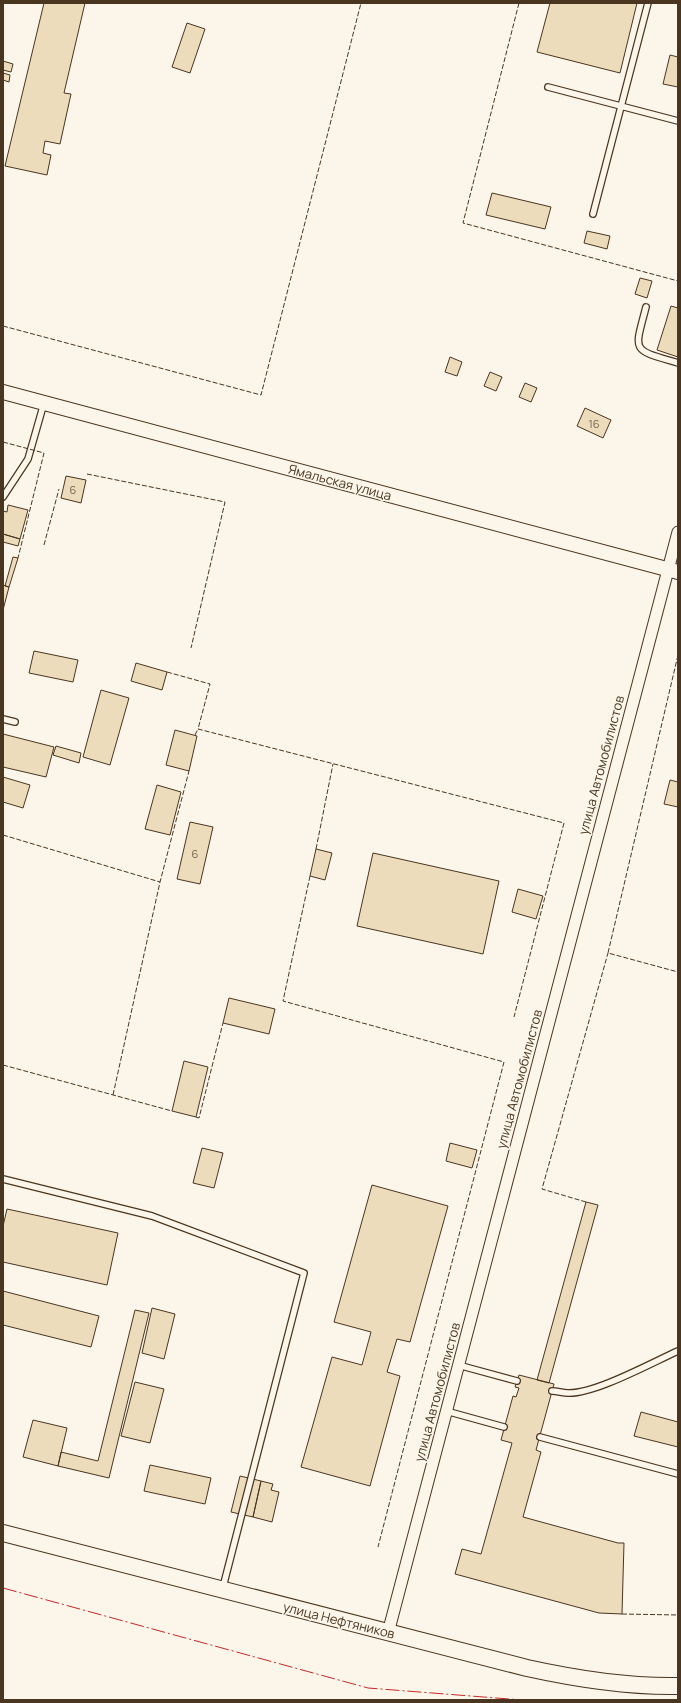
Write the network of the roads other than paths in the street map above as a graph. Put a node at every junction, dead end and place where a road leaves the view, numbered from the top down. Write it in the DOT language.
graph roads {
  1 [pos="648,3"];
  2 [pos="548,87"];
  3 [pos="621,106"];
  4 [pos="678,121"];
  5 [pos="593,214"];
  6 [pos="646,307"];
  7 [pos="678,363"];
  8 [pos="3,392"];
  9 [pos="44,403"];
  10 [pos="3,497"];
  11 [pos="678,532"];
  12 [pos="673,570"];
  13 [pos="3,719"];
  14 [pos="15,722"];
  15 [pos="3,1179"];
  16 [pos="678,1351"];
  17 [pos="458,1365"];
  18 [pos="517,1381"];
  19 [pos="552,1390"];
  20 [pos="446,1411"];
  21 [pos="504,1427"];
  22 [pos="540,1437"];
  23 [pos="678,1474"];
  24 [pos="3,1533"];
  25 [pos="222,1590"];
  26 [pos="388,1633"];
  27 [pos="678,1686"];
  1 -- 3 [label="lane"];
  2 -- 3 [label="lane"];
  3 -- 4 [label="lane"];
  3 -- 5 [label="lane"];
  6 -- 7 [label="lane"];
  8 -- 9 [label="street, Ямальская улица"];
  9 -- 10 [label="lane"];
  9 -- 12 [label="street, Ямальская улица"];
  11 -- 12 [label="street, улица Автомобилистов"];
  12 -- 17 [label="street, улица Автомобилистов"];
  13 -- 14 [label="lane"];
  15 -- 25 [label="lane"];
  16 -- 19 [label="lane"];
  17 -- 18 [label="lane"];
  17 -- 20 [label="street, улица Автомобилистов"];
  20 -- 21 [label="lane"];
  20 -- 26 [label="street, улица Автомобилистов"];
  22 -- 23 [label="lane"];
  24 -- 25 [label="main road, улица Нефтяников"];
  25 -- 26 [label="main road, улица Нефтяников"];
  26 -- 27 [label="main road, улица Нефтяников"];
}
